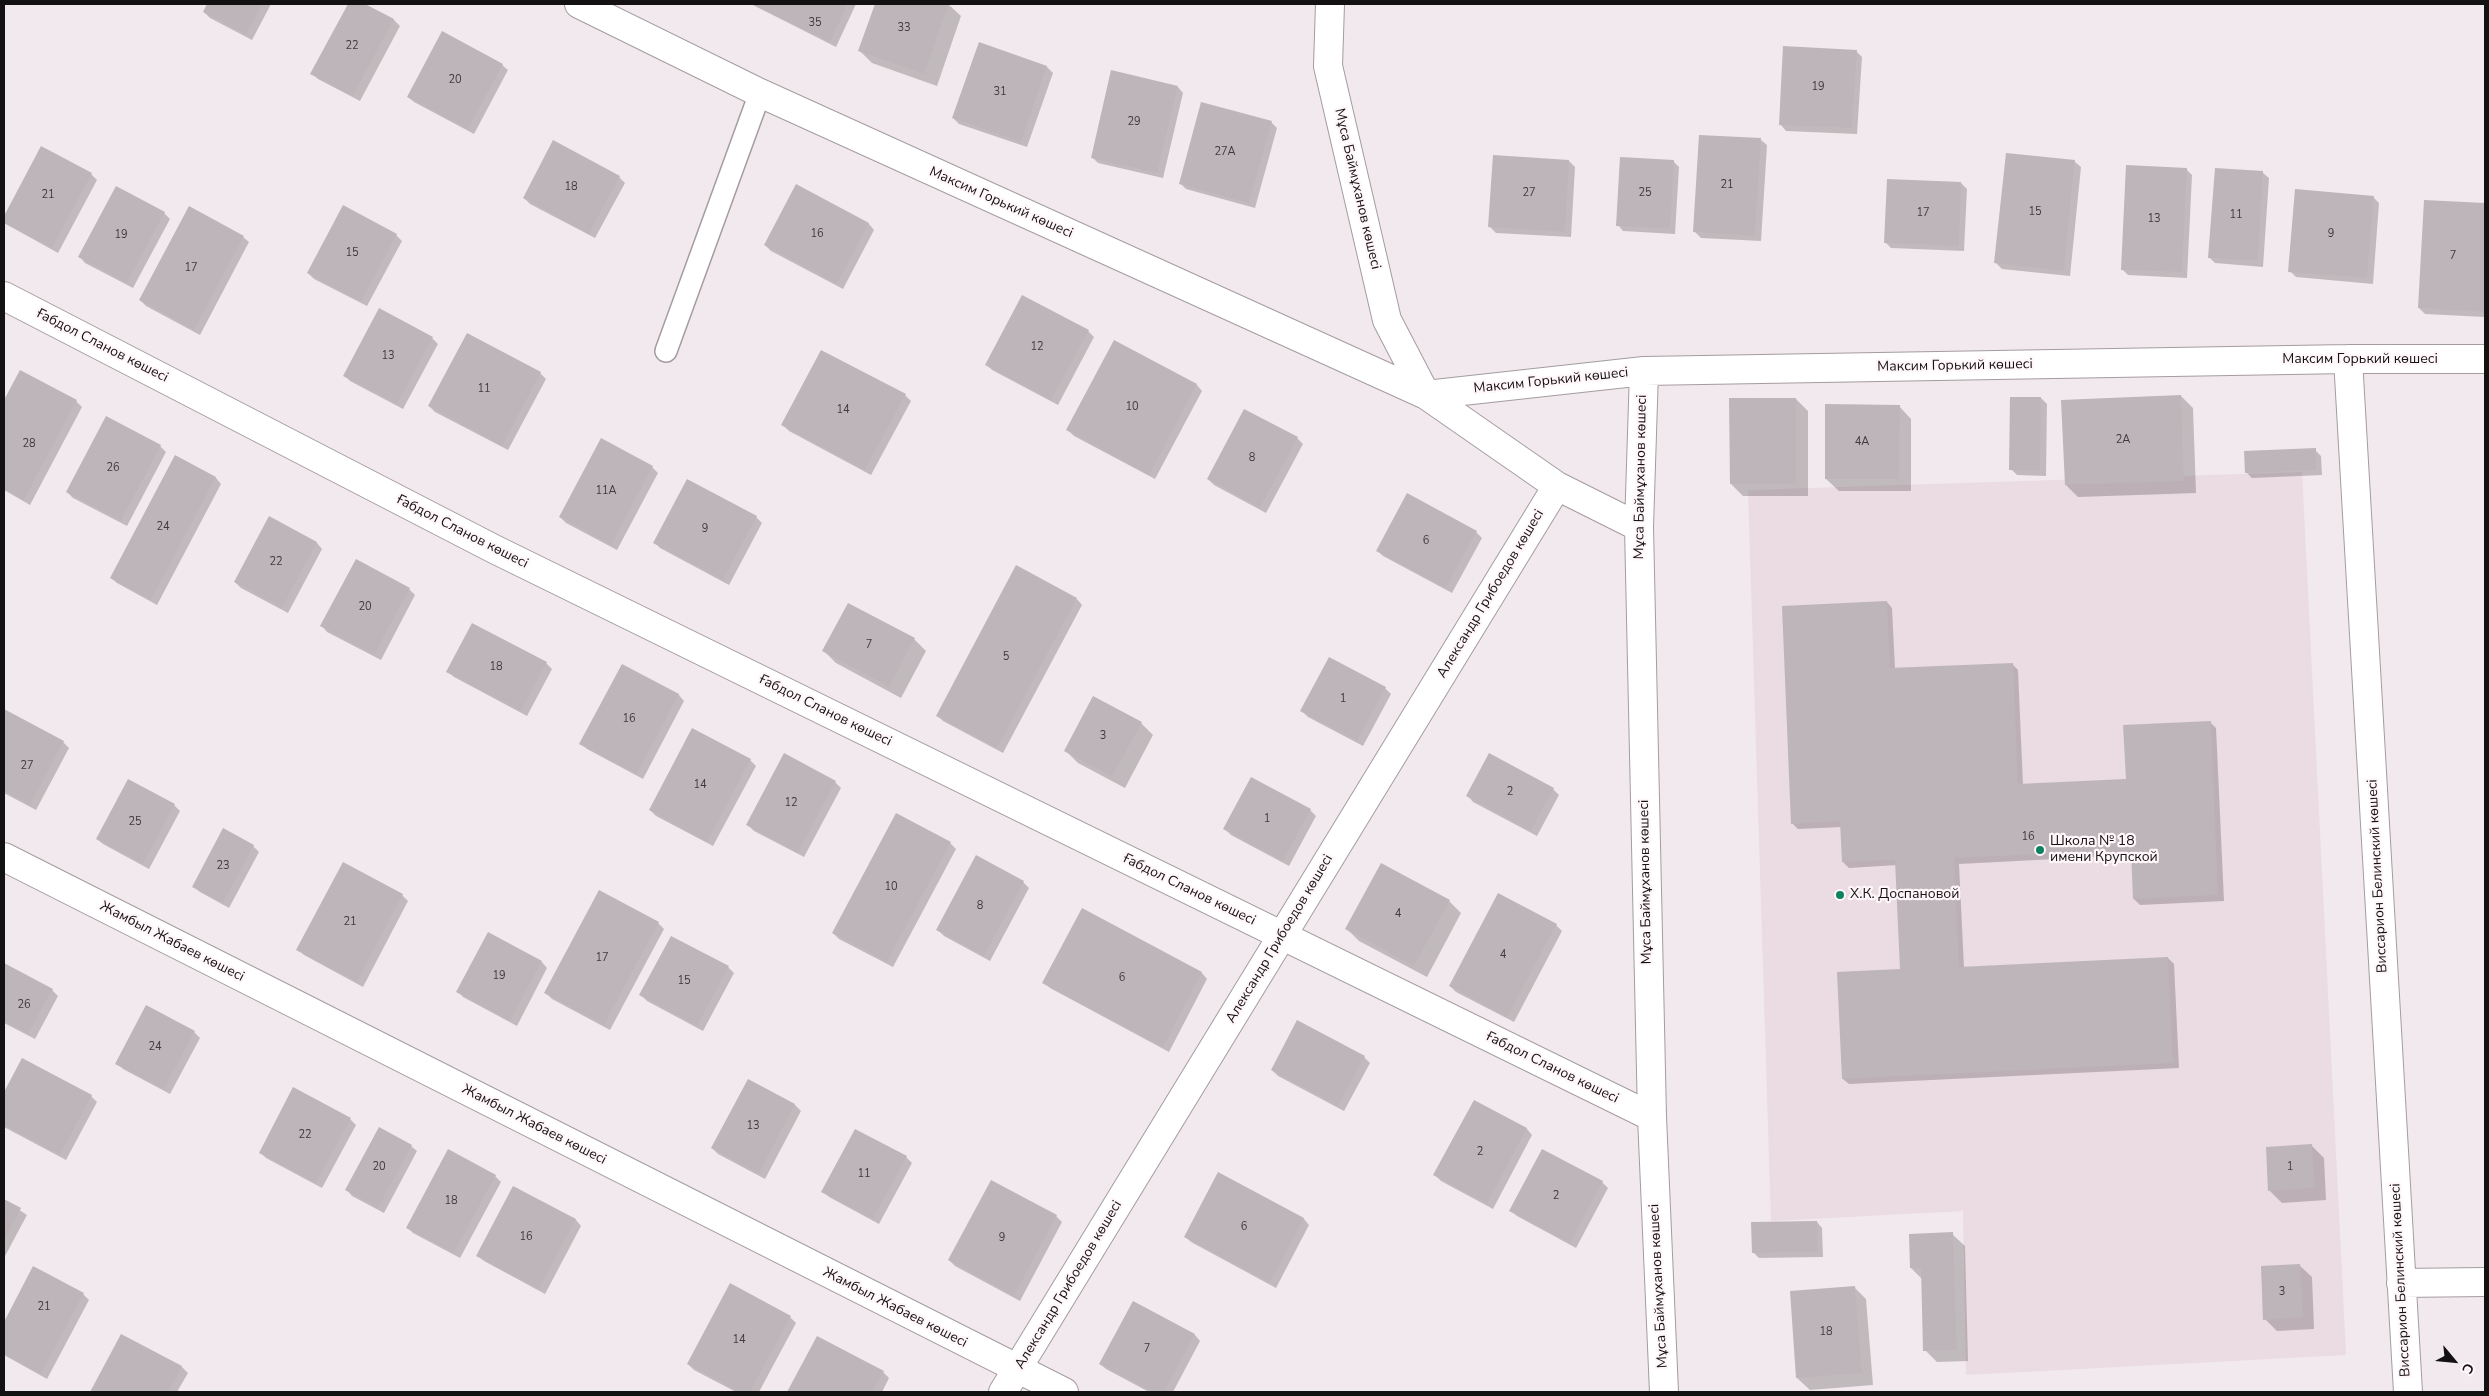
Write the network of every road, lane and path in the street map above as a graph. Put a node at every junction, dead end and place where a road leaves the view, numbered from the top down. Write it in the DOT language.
graph roads {
  1 [pos="579,4"];
  2 [pos="1330,4"];
  3 [pos="760,93"];
  4 [pos="4,296"];
  5 [pos="666,351"];
  6 [pos="2348,359"];
  7 [pos="2485,359"];
  8 [pos="1644,371"];
  9 [pos="1426,395"];
  10 [pos="1557,486"];
  11 [pos="1639,527"];
  12 [pos="4,857"];
  13 [pos="1282,936"];
  14 [pos="1652,1116"];
  15 [pos="2485,1282"];
  16 [pos="2401,1283"];
  17 [pos="1017,1369"];
  18 [pos="1003,1392"];
  19 [pos="1064,1392"];
  20 [pos="1664,1392"];
  21 [pos="2408,1392"];
  1 -- 3 [label="street, Максим Горький көшесі"];
  2 -- 9 [label="street, Мұса Баймұханов көшесі"];
  3 -- 5 [label="lane"];
  3 -- 9 [label="street, Максим Горький көшесі"];
  4 -- 13 [label="street, Ғабдол Сланов көшесі"];
  6 -- 7 [label="street, Максим Горький көшесі"];
  6 -- 8 [label="street, Максим Горький көшесі"];
  6 -- 16 [label="street, Виссарион Белинский көшесі"];
  8 -- 9 [label="street, Максим Горький көшесі"];
  8 -- 11 [label="street, Мұса Баймұханов көшесі"];
  9 -- 10 [label="street, Максим Горький көшесі"];
  10 -- 11 [label="street, Максим Горький көшесі"];
  10 -- 13 [label="street, Александр Грибоедов көшесі"];
  11 -- 14 [label="street, Мұса Баймұханов көшесі"];
  12 -- 17 [label="street, Жамбыл Жабаев көшесі"];
  13 -- 14 [label="street, Ғабдол Сланов көшесі"];
  13 -- 17 [label="street, Александр Грибоедов көшесі"];
  14 -- 20 [label="street, Мұса Баймұханов көшесі"];
  15 -- 16 [label="street"];
  16 -- 21 [label="street, Виссарион Белинский көшесі"];
  17 -- 18 [label="street, Александр Грибоедов көшесі"];
  17 -- 19 [label="street, Жамбыл Жабаев көшесі"];
}
